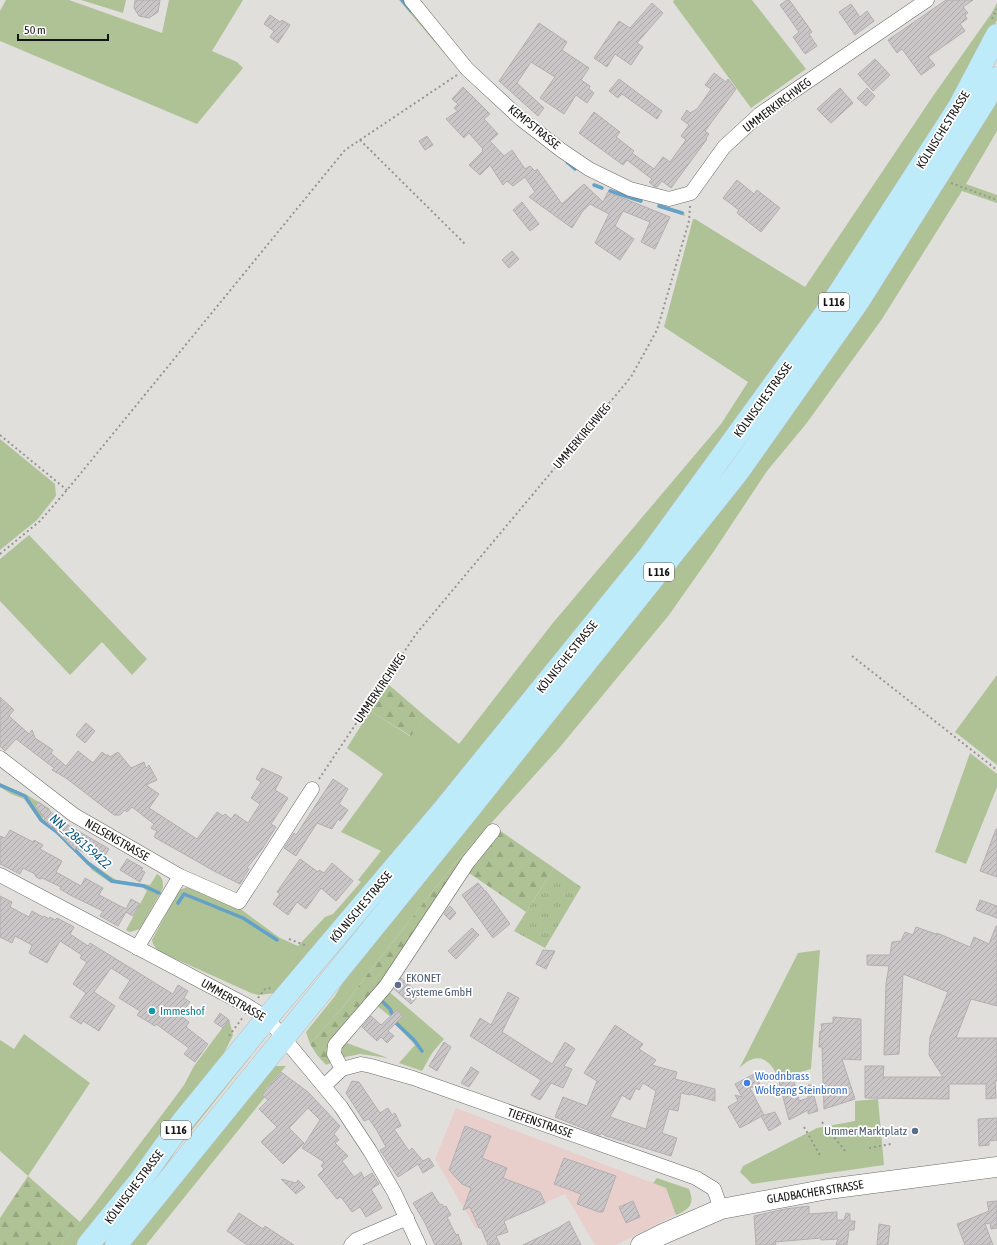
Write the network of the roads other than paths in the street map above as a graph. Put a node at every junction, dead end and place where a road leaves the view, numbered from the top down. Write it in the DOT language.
graph roads {
  1 [pos="411,0"];
  2 [pos="927,0"];
  3 [pos="994,28"];
  4 [pos="997,78"];
  5 [pos="691,193"];
  6 [pos="0,758"];
  7 [pos="312,789"];
  8 [pos="493,831"];
  9 [pos="0,875"];
  10 [pos="180,876"];
  11 [pos="137,948"];
  12 [pos="258,1013"];
  13 [pos="284,1039"];
  14 [pos="342,1069"];
  15 [pos="324,1086"];
  16 [pos="997,1167"];
  17 [pos="721,1210"];
  18 [pos="407,1218"];
  19 [pos="88,1245"];
  20 [pos="116,1245"];
  21 [pos="351,1245"];
  22 [pos="419,1245"];
  23 [pos="641,1245"];
  1 -- 5 [label="street, KEMPSTRASSE"];
  2 -- 5 [label="street, UMMERKIRCHWEG"];
  3 -- 12 [label="main road, KÖLNISCHE STRASSE / L 116"];
  4 -- 13 [label="main road, KÖLNISCHE STRASSE / L 116"];
  6 -- 10 [label="street, NELSENSTRASSE"];
  7 -- 10 [label="street, NELSENSTRASSE"];
  8 -- 14 [label="street"];
  9 -- 11 [label="street, UMMERSTRASSE"];
  10 -- 11 [label="street"];
  11 -- 12 [label="street, UMMERSTRASSE"];
  12 -- 13 [label="street, UMMERSTRASSE"];
  12 -- 19 [label="main road, KÖLNISCHE STRASSE / L 116"];
  13 -- 15 [label="street, UMMERSTRASSE"];
  13 -- 20 [label="main road, KÖLNISCHE STRASSE / L 116"];
  14 -- 15 [label="street, TIEFENSTRASSE"];
  14 -- 17 [label="street, TIEFENSTRASSE"];
  15 -- 18 [label="street, UMMERSTRASSE"];
  16 -- 17 [label="main road, GLADBACHER STRASSE"];
  17 -- 23 [label="main road, GLADBACHER STRASSE"];
  18 -- 21 [label="street"];
  18 -- 22 [label="street, UMMERSTRASSE"];
}
